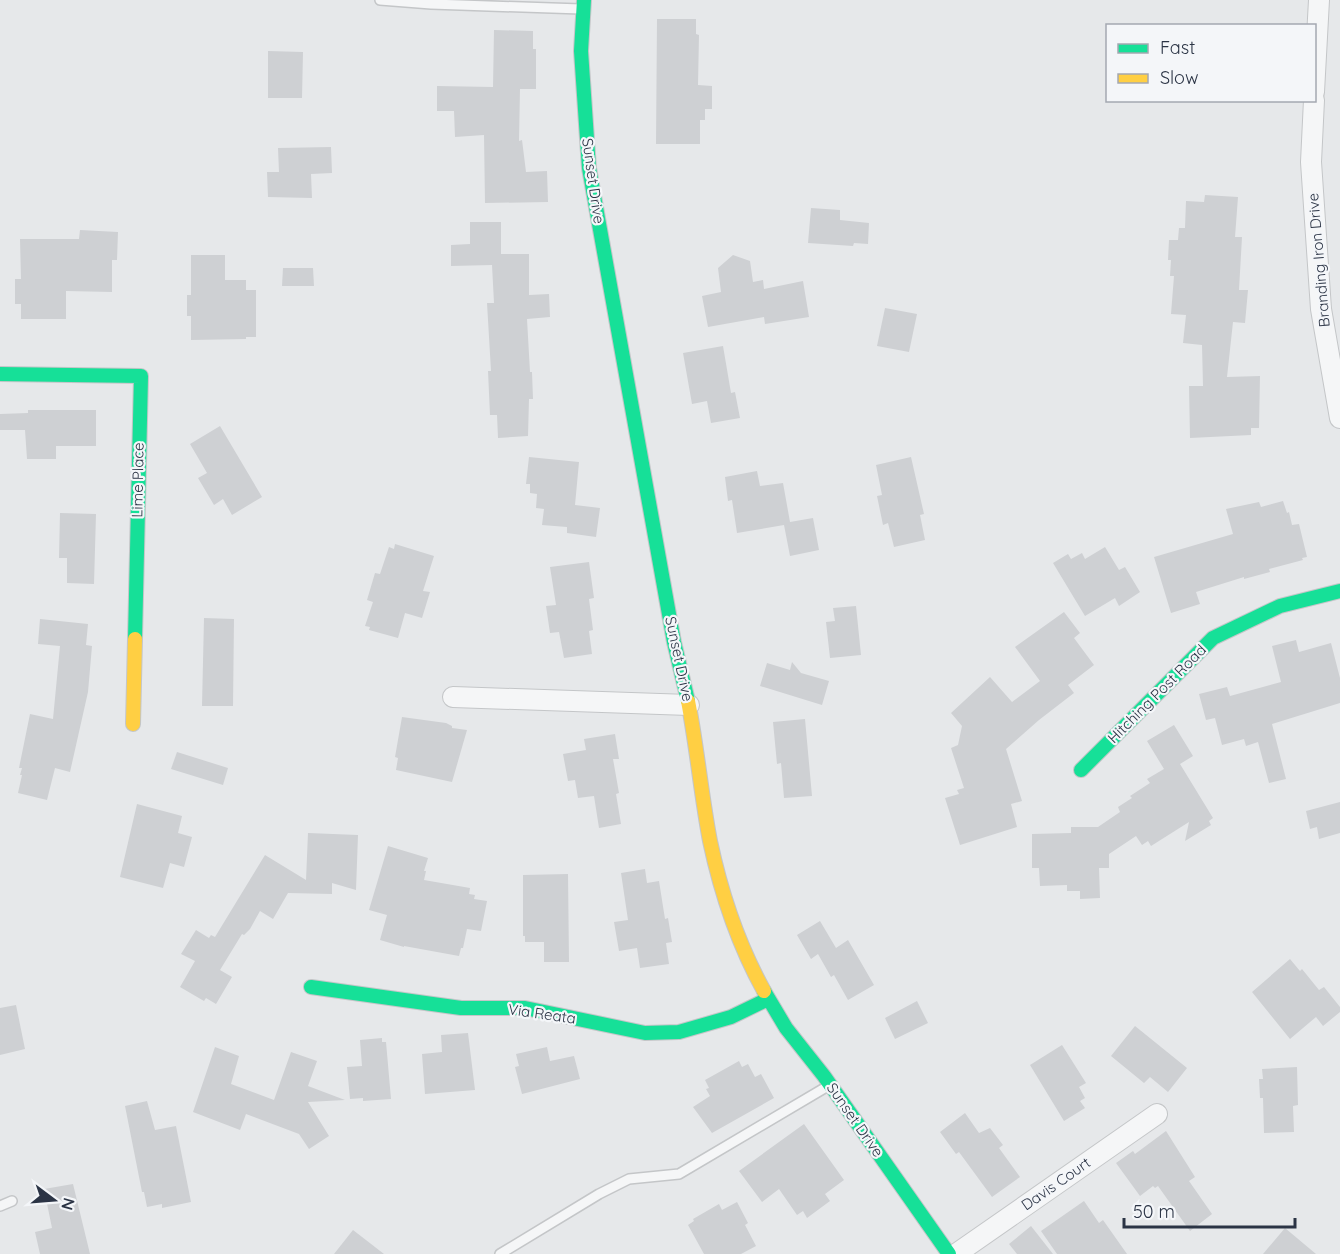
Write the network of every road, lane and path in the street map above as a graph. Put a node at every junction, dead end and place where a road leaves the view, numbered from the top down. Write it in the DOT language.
graph roads {
  1 [pos="380,0"];
  2 [pos="1319,0"];
  3 [pos="584,5"];
  4 [pos="1316,55"];
  5 [pos="1314,102"];
  6 [pos="0,374"];
  7 [pos="1340,418"];
  8 [pos="1340,591"];
  9 [pos="453,697"];
  10 [pos="689,705"];
  11 [pos="133,723"];
  12 [pos="1081,770"];
  13 [pos="311,987"];
  14 [pos="768,999"];
  15 [pos="830,1085"];
  16 [pos="1157,1114"];
  17 [pos="12,1201"];
  18 [pos="0,1206"];
  19 [pos="500,1254"];
  20 [pos="949,1254"];
  21 [pos="956,1254"];
  1 -- 3 [label="lane"];
  2 -- 4 [label="street"];
  3 -- 10 [label="main road, Sunset Drive"];
  5 -- 7 [label="street, Branding Iron Drive"];
  6 -- 11 [label="main road, Lime Place"];
  8 -- 12 [label="main road, Hitching Post Road"];
  9 -- 10 [label="street"];
  10 -- 14 [label="main road, Sunset Drive"];
  13 -- 14 [label="main road, Via Reata"];
  14 -- 15 [label="main road, Sunset Drive"];
  15 -- 19 [label="lane"];
  15 -- 20 [label="main road, Sunset Drive"];
  16 -- 21 [label="street, Davis Court"];
  17 -- 18 [label="lane"];
}
